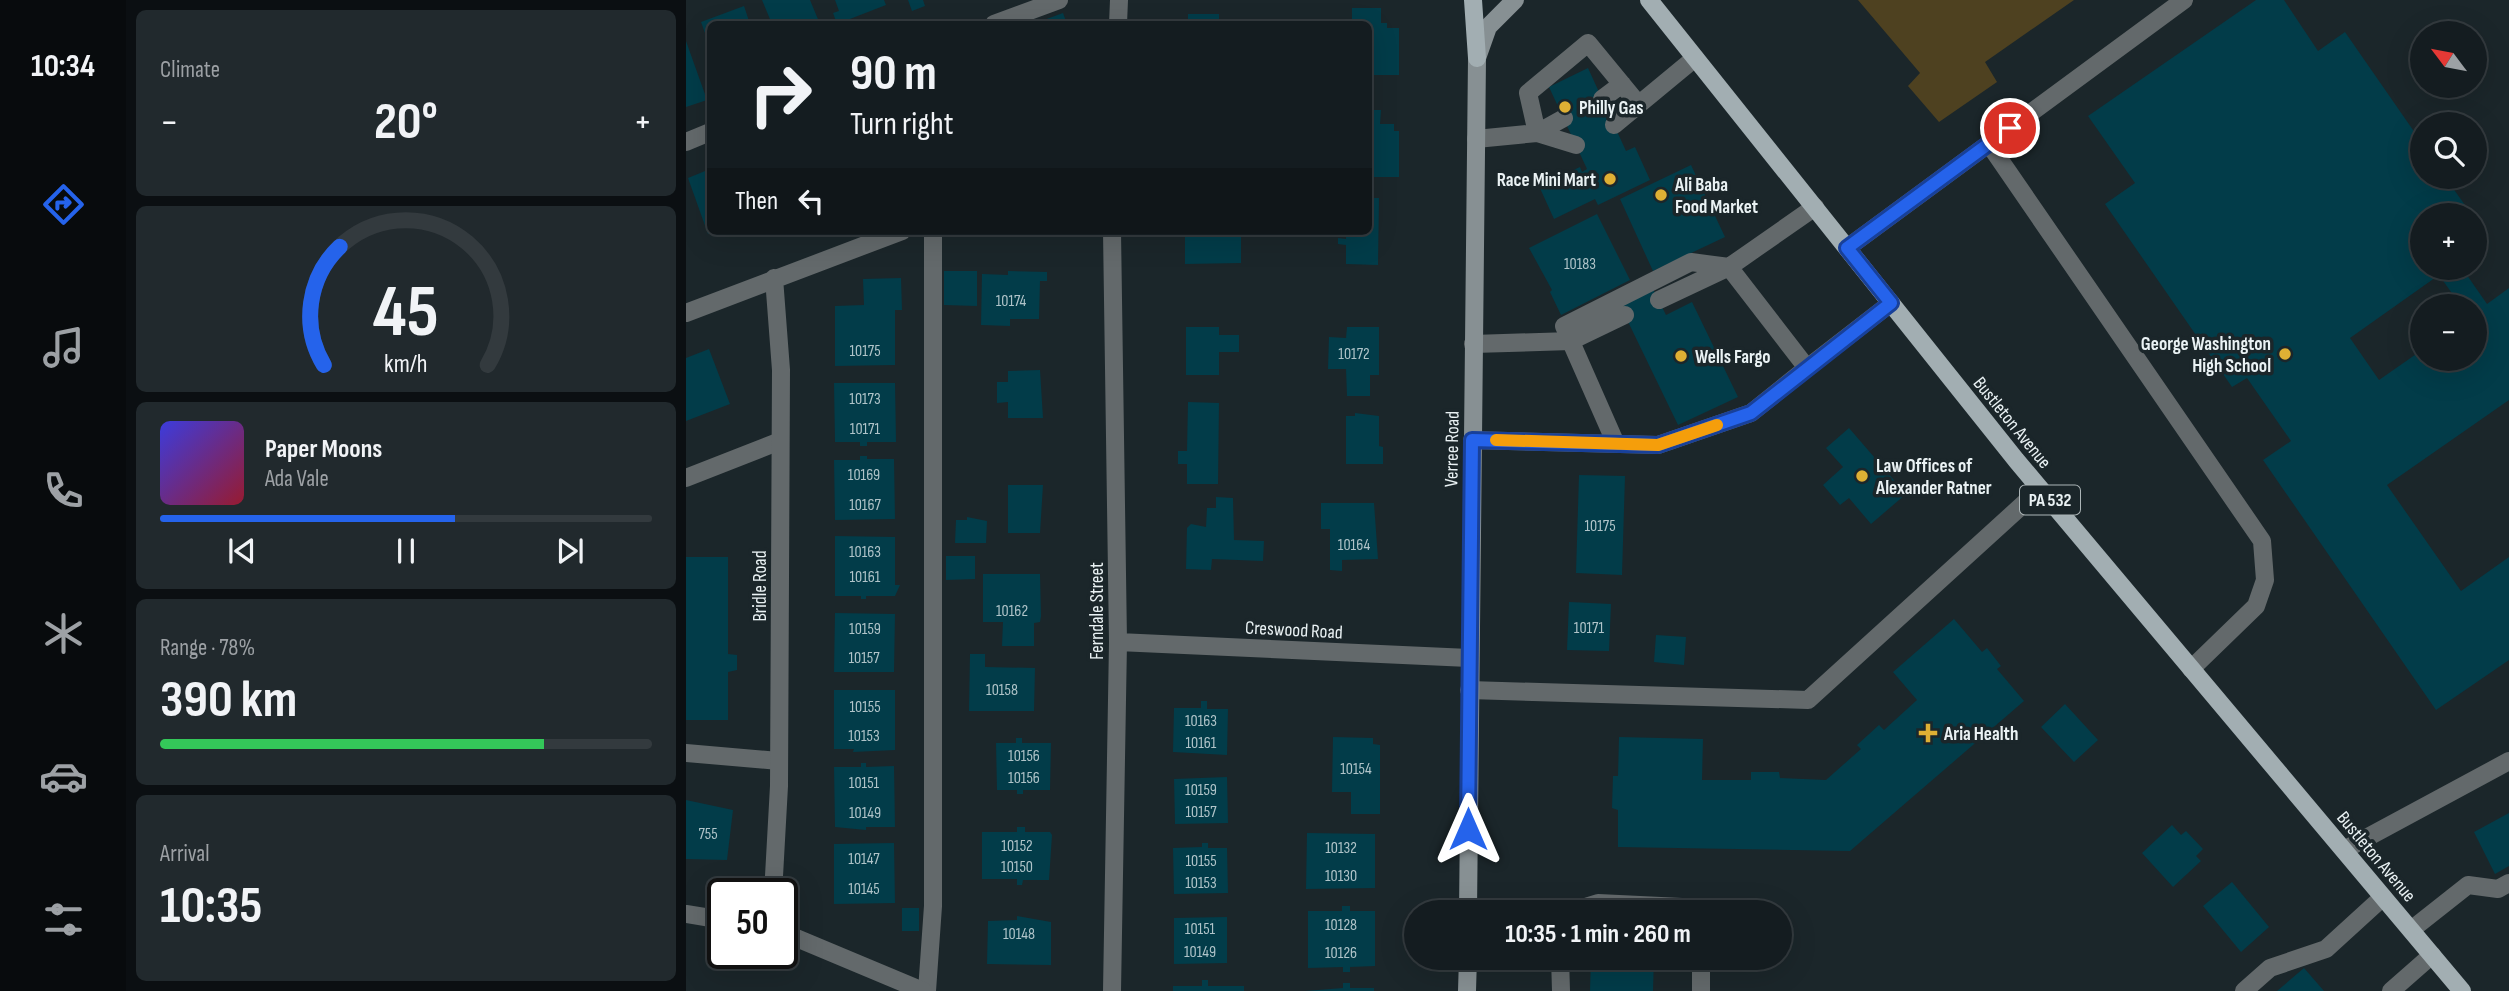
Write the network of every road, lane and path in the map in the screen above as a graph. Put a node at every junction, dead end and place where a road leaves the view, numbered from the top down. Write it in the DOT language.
graph roads {
  1 [pos="1059,0"];
  2 [pos="1119,0"];
  3 [pos="1473,0"];
  4 [pos="1515,0"];
  5 [pos="1649,0"];
  6 [pos="2184,0"];
  7 [pos="1002,21"];
  8 [pos="1118,21"];
  9 [pos="1477,58"];
  10 [pos="1695,58"];
  11 [pos="1622,84"];
  12 [pos="1602,99"];
  13 [pos="1639,104"];
  14 [pos="1564,118"];
  15 [pos="1614,125"];
  16 [pos="1537,132"];
  17 [pos="707,133"];
  18 [pos="1476,139"];
  19 [pos="686,142"];
  20 [pos="1989,144"];
  21 [pos="1576,145"];
  22 [pos="1815,207"];
  23 [pos="891,235"];
  24 [pos="933,235"];
  25 [pos="1112,235"];
  26 [pos="1847,248"];
  27 [pos="1729,267"];
  28 [pos="774,278"];
  29 [pos="1659,300"];
  30 [pos="1891,303"];
  31 [pos="686,313"];
  32 [pos="1625,315"];
  33 [pos="1571,341"];
  34 [pos="1473,344"];
  35 [pos="1807,368"];
  36 [pos="1472,440"];
  37 [pos="780,441"];
  38 [pos="1616,444"];
  39 [pos="686,478"];
  40 [pos="2040,489"];
  41 [pos="1118,642"];
  42 [pos="1469,658"];
  43 [pos="2192,669"];
  44 [pos="1469,690"];
  45 [pos="686,753"];
  46 [pos="779,761"];
  47 [pos="2509,761"];
  48 [pos="2344,850"];
  49 [pos="774,878"];
  50 [pos="2509,883"];
  51 [pos="2383,897"];
  52 [pos="1468,900"];
  53 [pos="686,914"];
  54 [pos="707,917"];
  55 [pos="2411,930"];
  56 [pos="798,939"];
  57 [pos="2432,956"];
  58 [pos="1468,970"];
  59 [pos="1560,970"];
  60 [pos="1702,970"];
  61 [pos="925,991"];
  62 [pos="1112,991"];
  63 [pos="1467,991"];
  64 [pos="1561,991"];
  65 [pos="1701,991"];
  66 [pos="2245,991"];
  67 [pos="2391,991"];
  68 [pos="2462,991"];
  1 -- 7 [label="street"];
  2 -- 8 [label="street"];
  3 -- 9 [label="main road"];
  4 -- 9 [label="main road, Verree Road"];
  5 -- 10 [label="main road, Bustleton Avenue / PA 532"];
  6 -- 20 [label="street"];
  9 -- 18 [label="main road, Verree Road"];
  10 -- 13 [label="street"];
  10 -- 22 [label="main road, Bustleton Avenue / PA 532"];
  11 -- 12 [label="street"];
  11 -- 13 [label="street"];
  11 -- 16 [label="street"];
  13 -- 15 [label="street"];
  14 -- 16 [label="street"];
  16 -- 18 [label="street"];
  16 -- 21 [label="street"];
  17 -- 19 [label="street"];
  18 -- 34 [label="main road, Verree Road"];
  20 -- 26 [label="street"];
  20 -- 43 [label="street"];
  22 -- 26 [label="main road, Bustleton Avenue / PA 532"];
  22 -- 27 [label="street"];
  23 -- 28 [label="street"];
  24 -- 61 [label="street"];
  25 -- 41 [label="street, Ferndale Street"];
  26 -- 30 [label="main road, Bustleton Avenue / PA 532"];
  27 -- 29 [label="street"];
  27 -- 33 [label="street"];
  27 -- 35 [label="street"];
  28 -- 31 [label="street"];
  28 -- 37 [label="street, Bridle Road"];
  30 -- 35 [label="street"];
  30 -- 40 [label="main road, Bustleton Avenue / PA 532"];
  32 -- 33 [label="street"];
  33 -- 34 [label="street"];
  33 -- 38 [label="street"];
  34 -- 36 [label="main road, Verree Road"];
  35 -- 38 [label="street"];
  36 -- 38 [label="street"];
  36 -- 42 [label="main road, Verree Road"];
  37 -- 39 [label="street"];
  37 -- 46 [label="street, Bridle Road"];
  40 -- 43 [label="main road, Bustleton Avenue / PA 532"];
  40 -- 44 [label="street"];
  41 -- 42 [label="street, Creswood Road"];
  41 -- 62 [label="street, Ferndale Street"];
  42 -- 44 [label="main road, Verree Road"];
  43 -- 48 [label="main road, Bustleton Avenue / PA 532"];
  44 -- 52 [label="main road, Verree Road"];
  45 -- 46 [label="street"];
  46 -- 49 [label="street, Bridle Road"];
  47 -- 48 [label="street"];
  48 -- 51 [label="main road, Bustleton Avenue / PA 532"];
  50 -- 55 [label="street"];
  51 -- 55 [label="main road, Bustleton Avenue / PA 532"];
  51 -- 66 [label="street"];
  53 -- 54 [label="street"];
  55 -- 57 [label="main road, Bustleton Avenue / PA 532"];
  56 -- 61 [label="street"];
  57 -- 67 [label="street"];
  57 -- 68 [label="main road, Bustleton Avenue / PA 532"];
  58 -- 63 [label="main road"];
  59 -- 64 [label="street"];
  60 -- 65 [label="street"];
}
